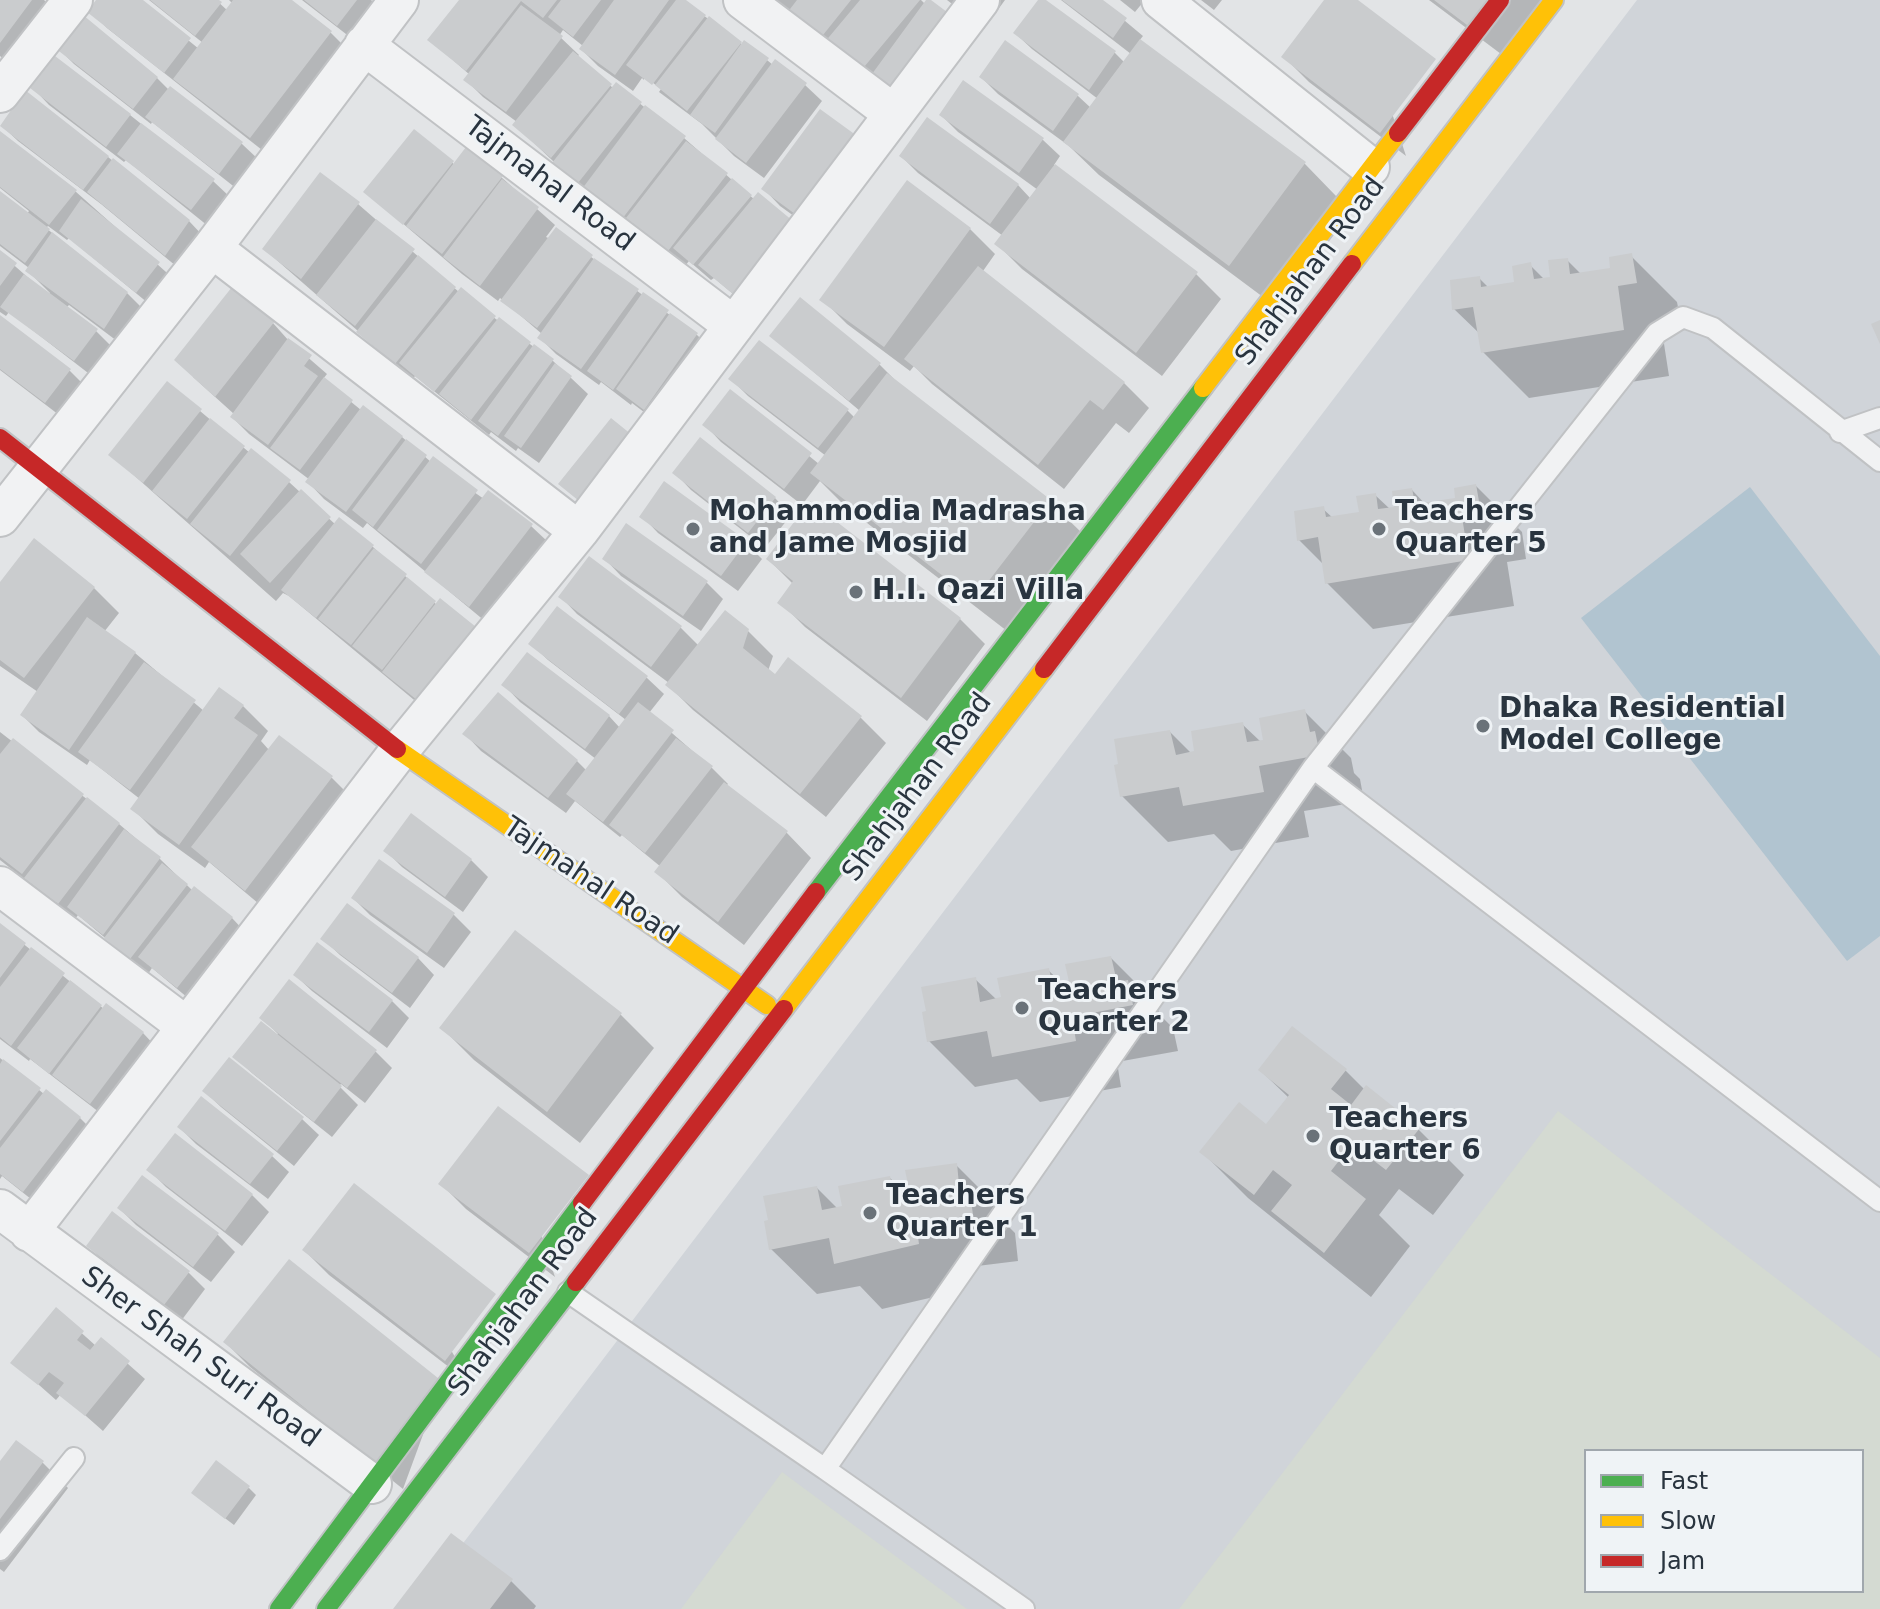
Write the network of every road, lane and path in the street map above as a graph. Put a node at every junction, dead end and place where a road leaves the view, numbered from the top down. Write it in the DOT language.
graph roads {
  1 [pos="73,0"];
  2 [pos="399,0"];
  3 [pos="743,0"];
  4 [pos="980,0"];
  5 [pos="1161,0"];
  6 [pos="1500,0"];
  7 [pos="1554,0"];
  8 [pos="364,45"];
  9 [pos="0,93"];
  10 [pos="894,114"];
  11 [pos="1370,167"];
  12 [pos="212,248"];
  13 [pos="734,326"];
  14 [pos="1880,418"];
  15 [pos="1840,432"];
  16 [pos="0,438"];
  17 [pos="1880,461"];
  18 [pos="37,467"];
  19 [pos="0,517"];
  20 [pos="579,531"];
  21 [pos="399,751"];
  22 [pos="1313,768"];
  23 [pos="0,886"];
  24 [pos="743,987"];
  25 [pos="780,1014"];
  26 [pos="186,1026"];
  27 [pos="1880,1201"];
  28 [pos="14,1221"];
  29 [pos="568,1292"];
  30 [pos="74,1458"];
  31 [pos="825,1469"];
  32 [pos="372,1484"];
  33 [pos="0,1550"];
  34 [pos="279,1609"];
  35 [pos="326,1609"];
  36 [pos="1024,1609"];
  1 -- 9 [label="street"];
  2 -- 8 [label="street"];
  3 -- 10 [label="street"];
  4 -- 10 [label="street"];
  5 -- 11 [label="street"];
  6 -- 11 [label="street, Shahjahan Road"];
  7 -- 25 [label="street, Shahjahan Road"];
  8 -- 12 [label="street"];
  8 -- 13 [label="street, Tajmahal Road"];
  10 -- 13 [label="street"];
  11 -- 24 [label="street, Shahjahan Road"];
  12 -- 18 [label="street"];
  12 -- 20 [label="street"];
  13 -- 20 [label="street"];
  14 -- 15 [label="lane"];
  15 -- 17 [label="lane"];
  15 -- 22 [label="lane"];
  16 -- 18 [label="street, Tajmahal Road"];
  18 -- 19 [label="street"];
  18 -- 21 [label="street, Tajmahal Road"];
  20 -- 21 [label="street"];
  21 -- 24 [label="street, Tajmahal Road"];
  21 -- 26 [label="street, Sher Shah Suri Road"];
  22 -- 27 [label="lane"];
  22 -- 31 [label="lane"];
  23 -- 26 [label="street"];
  24 -- 25 [label="street, Tajmahal Road"];
  24 -- 32 [label="street, Shahjahan Road"];
  25 -- 29 [label="street, Shahjahan Road"];
  26 -- 28 [label="street, Sher Shah Suri Road"];
  28 -- 32 [label="street, Sher Shah Suri Road"];
  29 -- 31 [label="lane"];
  29 -- 35 [label="street, Shahjahan Road"];
  30 -- 33 [label="lane"];
  31 -- 36 [label="lane"];
  32 -- 34 [label="street, Shahjahan Road"];
}
